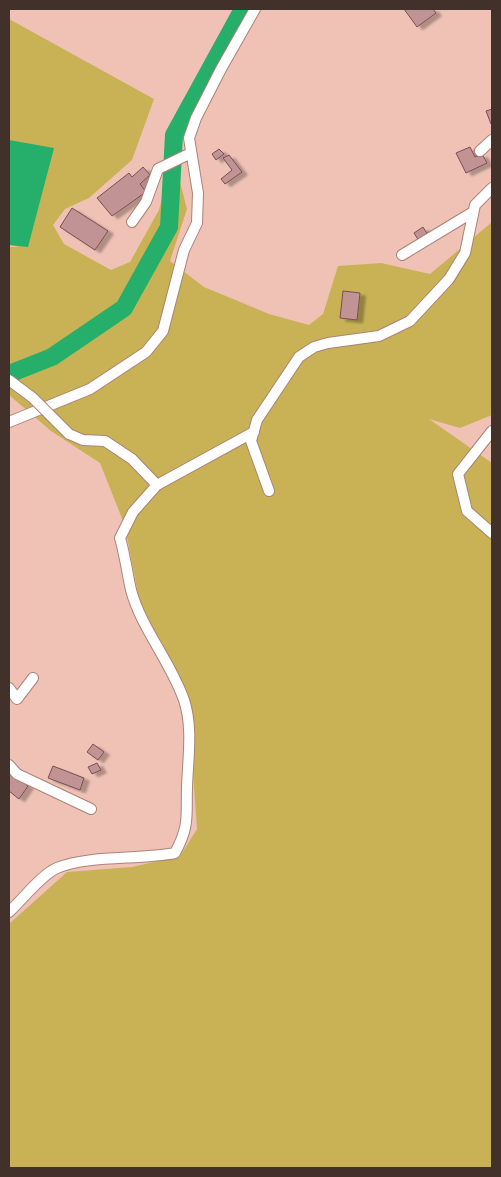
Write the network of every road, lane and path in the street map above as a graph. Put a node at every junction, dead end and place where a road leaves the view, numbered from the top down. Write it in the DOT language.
graph roads {
  1 [pos="255,9"];
  2 [pos="492,140"];
  3 [pos="480,152"];
  4 [pos="190,153"];
  5 [pos="492,188"];
  6 [pos="473,212"];
  7 [pos="132,222"];
  8 [pos="402,255"];
  9 [pos="9,380"];
  10 [pos="9,422"];
  11 [pos="492,430"];
  12 [pos="254,432"];
  13 [pos="157,485"];
  14 [pos="269,492"];
  15 [pos="492,534"];
  16 [pos="34,678"];
  17 [pos="9,688"];
  18 [pos="9,765"];
  19 [pos="91,809"];
  20 [pos="9,912"];
  1 -- 4 [label="street"];
  2 -- 3 [label="street"];
  4 -- 7 [label="street"];
  4 -- 10 [label="street"];
  5 -- 6 [label="street"];
  6 -- 8 [label="street"];
  6 -- 12 [label="street"];
  9 -- 13 [label="street, bridge"];
  11 -- 15 [label="street"];
  12 -- 13 [label="street"];
  12 -- 14 [label="street"];
  13 -- 20 [label="street"];
  16 -- 17 [label="street"];
  18 -- 19 [label="street"];
}
